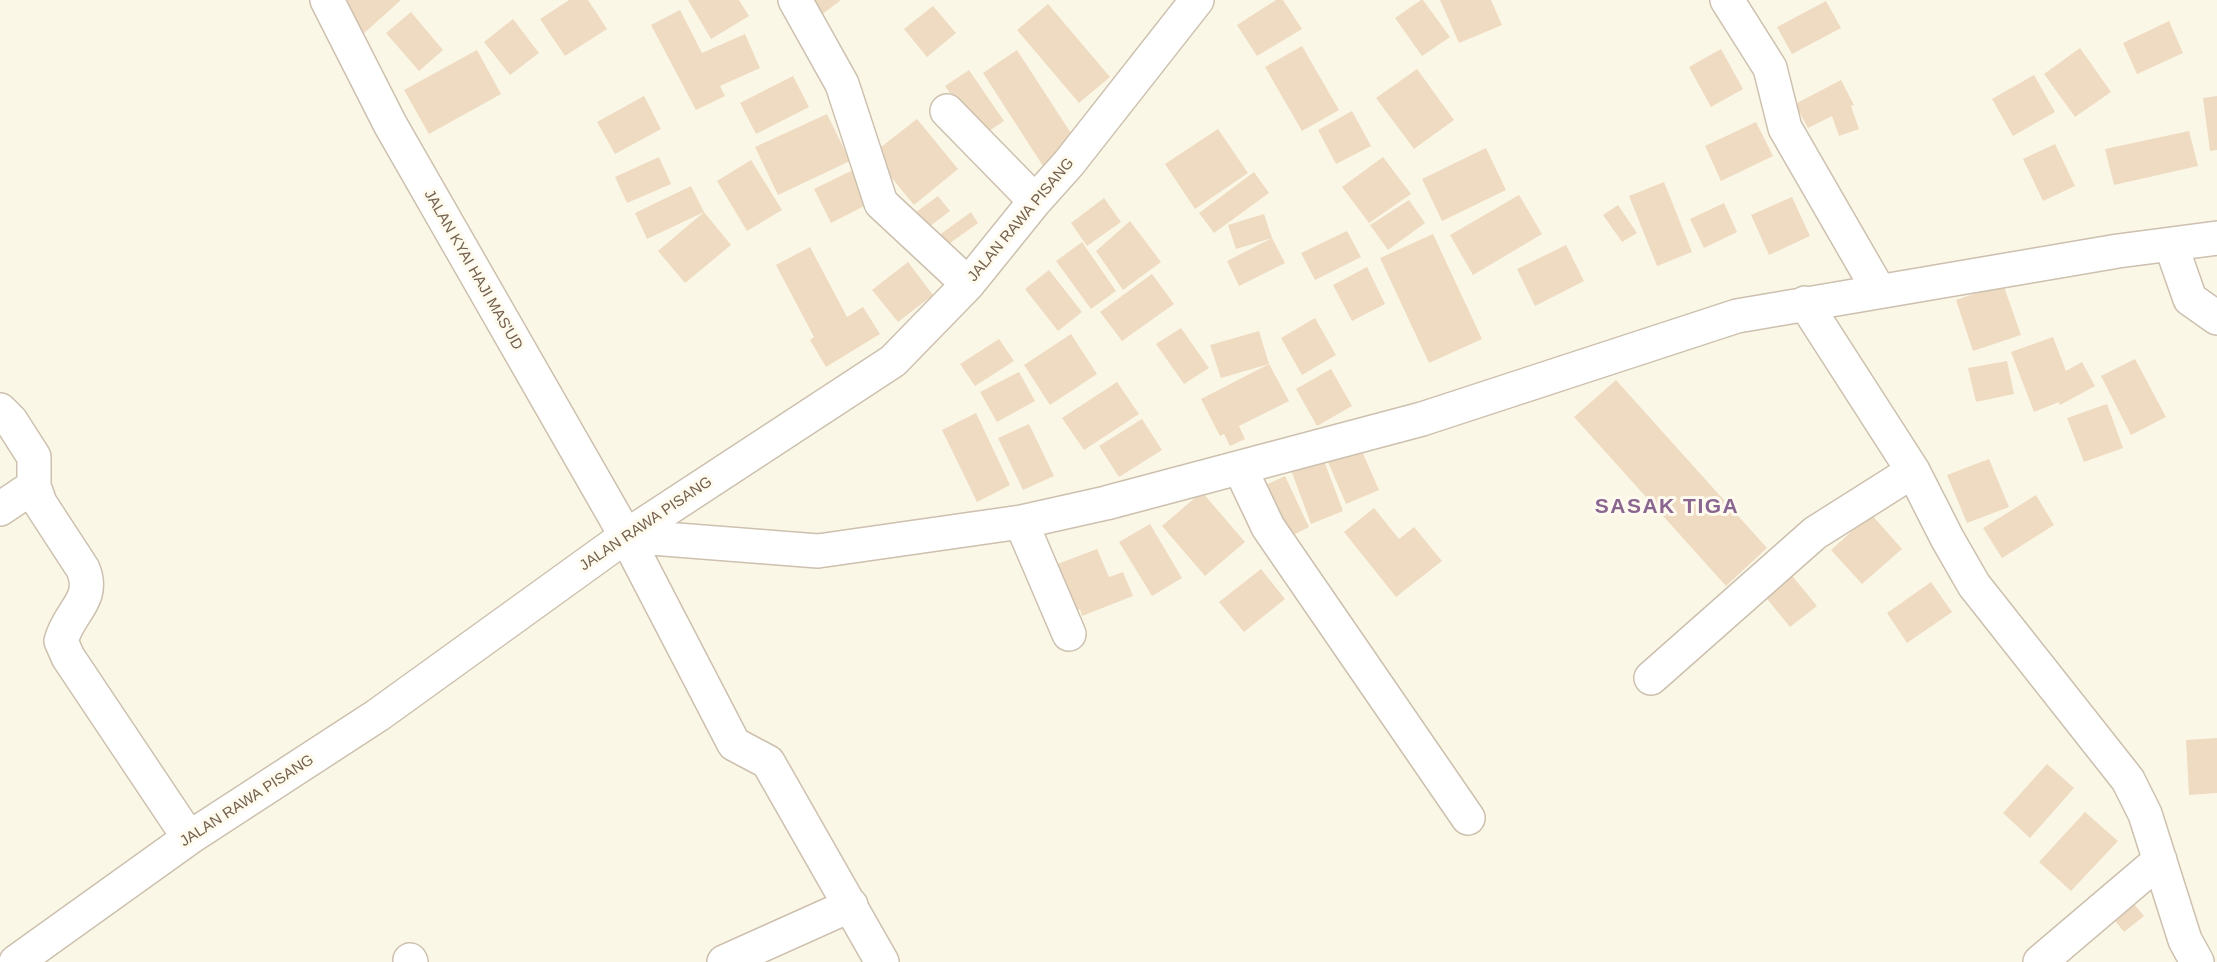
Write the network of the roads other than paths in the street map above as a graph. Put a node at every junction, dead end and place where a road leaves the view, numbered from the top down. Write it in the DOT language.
graph roads {
  1 [pos="327,0"];
  2 [pos="795,0"];
  3 [pos="1197,0"];
  4 [pos="1727,0"];
  5 [pos="947,111"];
  6 [pos="1035,201"];
  7 [pos="2217,238"];
  8 [pos="2171,245"];
  9 [pos="968,284"];
  10 [pos="1879,291"];
  11 [pos="1805,303"];
  12 [pos="2217,318"];
  13 [pos="0,410"];
  14 [pos="1240,468"];
  15 [pos="1912,471"];
  16 [pos="34,486"];
  17 [pos="0,509"];
  18 [pos="1021,522"];
  19 [pos="626,536"];
  20 [pos="1069,634"];
  21 [pos="1651,678"];
  22 [pos="1468,818"];
  23 [pos="189,838"];
  24 [pos="2160,860"];
  25 [pos="851,905"];
  26 [pos="16,962"];
  27 [pos="724,962"];
  28 [pos="882,962"];
  29 [pos="2040,962"];
  30 [pos="2197,962"];
  1 -- 19 [label="street, JALAN KYAI HAJI MAS'UD"];
  2 -- 9 [label="street"];
  3 -- 6 [label="street, JALAN RAWA PISANG"];
  4 -- 10 [label="street"];
  5 -- 6 [label="street"];
  6 -- 9 [label="street, JALAN RAWA PISANG"];
  7 -- 8 [label="street"];
  8 -- 10 [label="street"];
  8 -- 12 [label="street"];
  9 -- 19 [label="street, JALAN RAWA PISANG"];
  10 -- 11 [label="street"];
  11 -- 14 [label="street"];
  11 -- 15 [label="street"];
  13 -- 16 [label="street"];
  14 -- 18 [label="street"];
  14 -- 22 [label="street"];
  15 -- 21 [label="street"];
  15 -- 24 [label="street"];
  16 -- 17 [label="street"];
  16 -- 23 [label="street"];
  18 -- 19 [label="street"];
  18 -- 20 [label="street"];
  19 -- 23 [label="street, JALAN RAWA PISANG"];
  19 -- 25 [label="street, JALAN KYAI HAJI MAS'UD"];
  23 -- 26 [label="street, JALAN RAWA PISANG"];
  24 -- 29 [label="street"];
  24 -- 30 [label="street"];
  25 -- 27 [label="street"];
  25 -- 28 [label="street, JALAN KYAI HAJI MAS'UD"];
}
